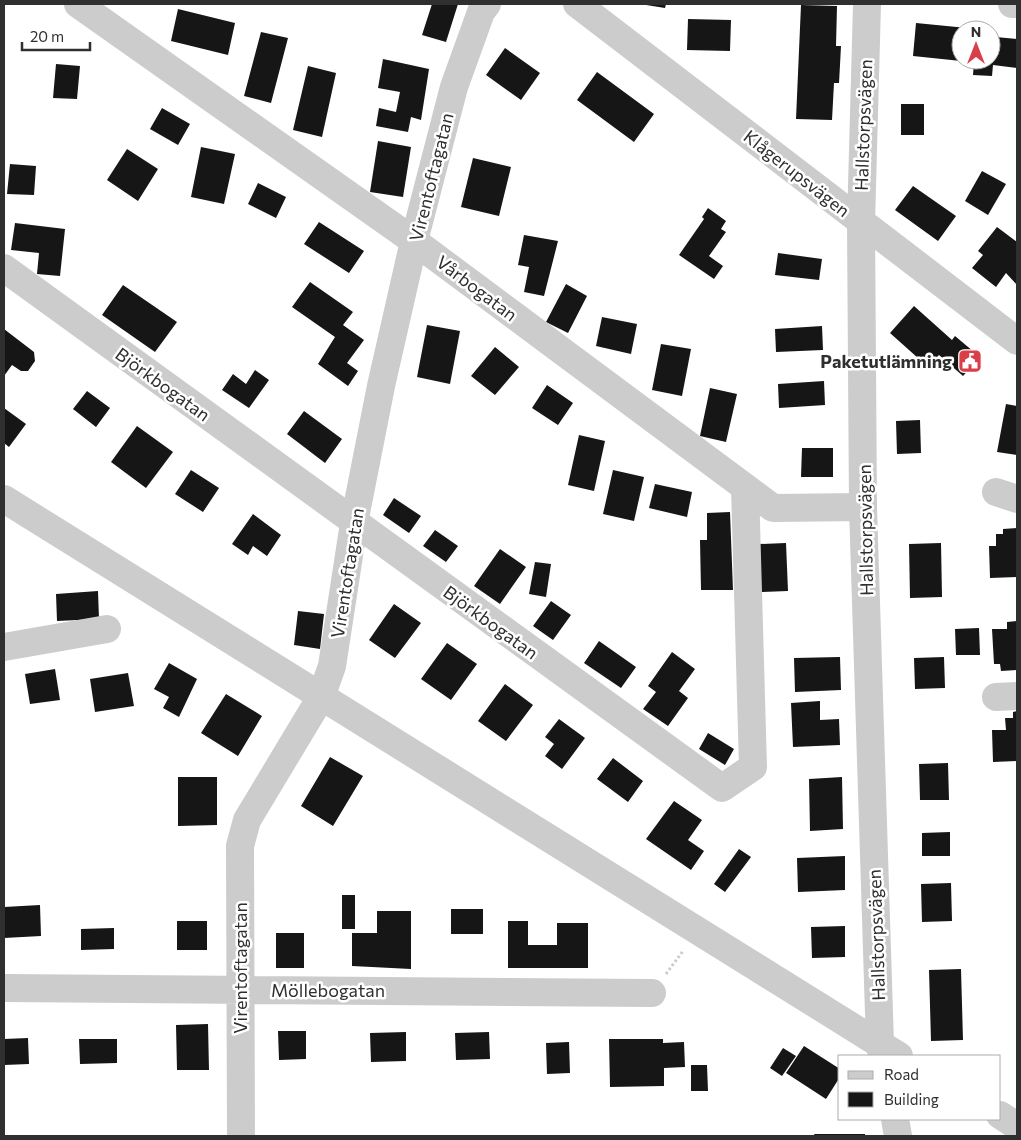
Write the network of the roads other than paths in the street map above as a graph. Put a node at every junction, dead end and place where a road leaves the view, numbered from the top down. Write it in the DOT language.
graph roads {
  1 [pos="78,4"];
  2 [pos="487,4"];
  3 [pos="577,4"];
  4 [pos="867,4"];
  5 [pos="1012,4"];
  6 [pos="1017,4"];
  7 [pos="860,222"];
  8 [pos="414,241"];
  9 [pos="4,268"];
  10 [pos="1017,340"];
  11 [pos="744,487"];
  12 [pos="4,499"];
  13 [pos="863,507"];
  14 [pos="354,523"];
  15 [pos="107,630"];
  16 [pos="4,647"];
  17 [pos="321,697"];
  18 [pos="4,988"];
  19 [pos="240,989"];
  20 [pos="652,993"];
  21 [pos="887,1053"];
  22 [pos="1001,1117"];
  23 [pos="895,1120"];
  24 [pos="1017,1126"];
  25 [pos="240,1136"];
  26 [pos="898,1136"];
  1 -- 8 [label="street, Vårbogatan"];
  2 -- 8 [label="street, Virentoftagatan"];
  3 -- 7 [label="street, Klågerupsvägen"];
  4 -- 7 [label="street, Hallstorpsvägen"];
  5 -- 6 [label="street"];
  7 -- 10 [label="street, Klågerupsvägen"];
  7 -- 13 [label="street, Hallstorpsvägen"];
  8 -- 11 [label="street, Vårbogatan"];
  8 -- 14 [label="street, Virentoftagatan"];
  9 -- 14 [label="street, Björkbogatan"];
  11 -- 13 [label="street, Vårbogatan"];
  11 -- 14 [label="street, Björkbogatan"];
  12 -- 17 [label="street"];
  13 -- 21 [label="street, Hallstorpsvägen"];
  14 -- 17 [label="street, Virentoftagatan"];
  15 -- 16 [label="street"];
  17 -- 19 [label="street, Virentoftagatan"];
  17 -- 21 [label="street"];
  18 -- 19 [label="street, Möllebogatan"];
  19 -- 20 [label="street, Möllebogatan"];
  19 -- 25 [label="street, Virentoftagatan"];
  22 -- 24 [label="street"];
  23 -- 26 [label="street"];
}
